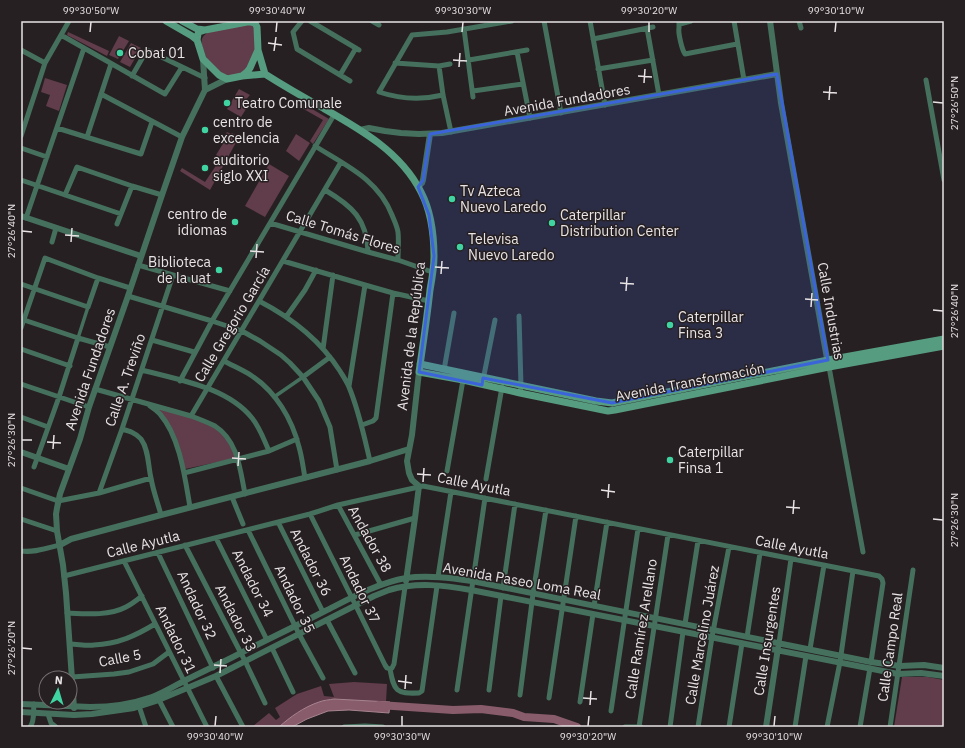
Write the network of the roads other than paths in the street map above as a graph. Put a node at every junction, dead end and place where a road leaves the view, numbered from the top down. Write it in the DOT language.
graph roads {
  1 [pos="69,21"];
  2 [pos="166,21"];
  3 [pos="302,21"];
  4 [pos="310,21"];
  5 [pos="372,21"];
  6 [pos="512,21"];
  7 [pos="544,21"];
  8 [pos="590,21"];
  9 [pos="691,21"];
  10 [pos="734,21"];
  11 [pos="770,21"];
  12 [pos="799,21"];
  13 [pos="185,22"];
  14 [pos="248,22"];
  15 [pos="679,23"];
  16 [pos="258,24"];
  17 [pos="379,25"];
  18 [pos="653,27"];
  19 [pos="647,28"];
  20 [pos="801,28"];
  21 [pos="464,29"];
  22 [pos="183,30"];
  23 [pos="205,30"];
  24 [pos="61,36"];
  25 [pos="593,38"];
  26 [pos="197,40"];
  27 [pos="738,44"];
  28 [pos="84,48"];
  29 [pos="21,50"];
  30 [pos="258,50"];
  31 [pos="527,50"];
  32 [pos="517,52"];
  33 [pos="203,59"];
  34 [pos="469,60"];
  35 [pos="653,60"];
  36 [pos="45,63"];
  37 [pos="111,64"];
  38 [pos="395,64"];
  39 [pos="450,64"];
  40 [pos="439,66"];
  41 [pos="182,67"];
  42 [pos="598,69"];
  43 [pos="265,74"];
  44 [pos="777,74"];
  45 [pos="340,75"];
  46 [pos="132,76"];
  47 [pos="242,76"];
  48 [pos="205,78"];
  49 [pos="227,79"];
  50 [pos="744,80"];
  51 [pos="926,80"];
  52 [pos="350,81"];
  53 [pos="523,84"];
  54 [pos="205,90"];
  55 [pos="101,94"];
  56 [pos="443,95"];
  57 [pos="659,95"];
  58 [pos="605,105"];
  59 [pos="561,113"];
  60 [pos="334,115"];
  61 [pos="530,118"];
  62 [pos="152,122"];
  63 [pos="57,128"];
  64 [pos="360,130"];
  65 [pos="451,132"];
  66 [pos="430,134"];
  67 [pos="21,136"];
  68 [pos="87,137"];
  69 [pos="182,138"];
  70 [pos="315,146"];
  71 [pos="21,148"];
  72 [pos="47,157"];
  73 [pos="341,162"];
  74 [pos="21,180"];
  75 [pos="944,180"];
  76 [pos="37,186"];
  77 [pos="132,186"];
  78 [pos="418,187"];
  79 [pos="325,190"];
  80 [pos="162,194"];
  81 [pos="65,195"];
  82 [pos="121,214"];
  83 [pos="24,217"];
  84 [pos="270,222"];
  85 [pos="117,224"];
  86 [pos="56,228"];
  87 [pos="300,232"];
  88 [pos="52,242"];
  89 [pos="368,252"];
  90 [pos="141,256"];
  91 [pos="283,260"];
  92 [pos="398,260"];
  93 [pos="138,264"];
  94 [pos="316,270"];
  95 [pos="432,272"];
  96 [pos="333,275"];
  97 [pos="173,276"];
  98 [pos="98,278"];
  99 [pos="21,284"];
  100 [pos="365,285"];
  101 [pos="130,288"];
  102 [pos="34,289"];
  103 [pos="230,291"];
  104 [pos="393,293"];
  105 [pos="128,296"];
  106 [pos="259,301"];
  107 [pos="429,301"];
  108 [pos="88,307"];
  109 [pos="163,307"];
  110 [pos="454,313"];
  111 [pos="519,316"];
  112 [pos="286,317"];
  113 [pos="24,320"];
  114 [pos="495,320"];
  115 [pos="212,321"];
  116 [pos="21,328"];
  117 [pos="242,331"];
  118 [pos="78,338"];
  119 [pos="944,339"];
  120 [pos="152,340"];
  121 [pos="110,346"];
  122 [pos="944,346"];
  123 [pos="21,349"];
  124 [pos="323,349"];
  125 [pos="194,352"];
  126 [pos="330,356"];
  127 [pos="863,357"];
  128 [pos="224,361"];
  129 [pos="828,364"];
  130 [pos="70,366"];
  131 [pos="419,368"];
  132 [pos="142,370"];
  133 [pos="444,370"];
  134 [pos="303,377"];
  135 [pos="463,380"];
  136 [pos="180,381"];
  137 [pos="483,381"];
  138 [pos="21,384"];
  139 [pos="503,386"];
  140 [pos="208,388"];
  141 [pos="349,388"];
  142 [pos="95,389"];
  143 [pos="521,390"];
  144 [pos="59,397"];
  145 [pos="274,397"];
  146 [pos="132,399"];
  147 [pos="148,404"];
  148 [pos="89,407"];
  149 [pos="191,416"];
  150 [pos="21,417"];
  151 [pos="362,425"];
  152 [pos="48,427"];
  153 [pos="122,429"];
  154 [pos="297,439"];
  155 [pos="409,449"];
  156 [pos="269,451"];
  157 [pos="21,452"];
  158 [pos="37,458"];
  159 [pos="238,459"];
  160 [pos="370,461"];
  161 [pos="34,467"];
  162 [pos="69,470"];
  163 [pos="337,470"];
  164 [pos="447,471"];
  165 [pos="184,473"];
  166 [pos="151,478"];
  167 [pos="305,478"];
  168 [pos="486,479"];
  169 [pos="419,486"];
  170 [pos="21,488"];
  171 [pos="451,492"];
  172 [pos="99,493"];
  173 [pos="244,494"];
  174 [pos="232,497"];
  175 [pos="485,498"];
  176 [pos="58,500"];
  177 [pos="516,504"];
  178 [pos="338,505"];
  179 [pos="190,507"];
  180 [pos="546,510"];
  181 [pos="310,514"];
  182 [pos="161,515"];
  183 [pos="576,516"];
  184 [pos="415,518"];
  185 [pos="21,519"];
  186 [pos="278,522"];
  187 [pos="607,522"];
  188 [pos="243,524"];
  189 [pos="638,529"];
  190 [pos="248,530"];
  191 [pos="57,531"];
  192 [pos="668,534"];
  193 [pos="354,535"];
  194 [pos="216,538"];
  195 [pos="698,541"];
  196 [pos="60,545"];
  197 [pos="185,546"];
  198 [pos="729,547"];
  199 [pos="21,550"];
  200 [pos="863,552"];
  201 [pos="158,553"];
  202 [pos="760,553"];
  203 [pos="791,559"];
  204 [pos="124,561"];
  205 [pos="824,565"];
  206 [pos="913,570"];
  207 [pos="854,571"];
  208 [pos="64,576"];
  209 [pos="438,577"];
  210 [pos="406,578"];
  211 [pos="472,581"];
  212 [pos="382,585"];
  213 [pos="437,586"];
  214 [pos="405,587"];
  215 [pos="503,588"];
  216 [pos="471,590"];
  217 [pos="533,594"];
  218 [pos="142,596"];
  219 [pos="502,596"];
  220 [pos="352,598"];
  221 [pos="563,600"];
  222 [pos="532,602"];
  223 [pos="355,606"];
  224 [pos="594,606"];
  225 [pos="562,608"];
  226 [pos="323,612"];
  227 [pos="625,612"];
  228 [pos="68,613"];
  229 [pos="593,614"];
  230 [pos="655,618"];
  231 [pos="327,620"];
  232 [pos="624,620"];
  233 [pos="155,624"];
  234 [pos="685,624"];
  235 [pos="296,626"];
  236 [pos="654,626"];
  237 [pos="714,630"];
  238 [pos="683,632"];
  239 [pos="299,634"];
  240 [pos="712,637"];
  241 [pos="747,637"];
  242 [pos="268,640"];
  243 [pos="742,643"];
  244 [pos="779,643"];
  245 [pos="70,644"];
  246 [pos="272,648"];
  247 [pos="777,650"];
  248 [pos="810,650"];
  249 [pos="169,652"];
  250 [pos="241,653"];
  251 [pos="806,656"];
  252 [pos="840,659"];
  253 [pos="245,661"];
  254 [pos="870,665"];
  255 [pos="900,666"];
  256 [pos="928,666"];
  257 [pos="213,668"];
  258 [pos="391,668"];
  259 [pos="944,668"];
  260 [pos="72,670"];
  261 [pos="355,673"];
  262 [pos="927,673"];
  263 [pos="898,674"];
  264 [pos="216,676"];
  265 [pos="944,676"];
  266 [pos="78,677"];
  267 [pos="323,678"];
  268 [pos="184,681"];
  269 [pos="187,689"];
  270 [pos="457,690"];
  271 [pos="489,690"];
  272 [pos="293,692"];
  273 [pos="520,694"];
  274 [pos="549,698"];
  275 [pos="159,700"];
  276 [pos="580,702"];
  277 [pos="265,703"];
  278 [pos="21,704"];
  279 [pos="34,704"];
  280 [pos="38,704"];
  281 [pos="139,704"];
  282 [pos="78,706"];
  283 [pos="125,706"];
  284 [pos="74,710"];
  285 [pos="611,711"];
  286 [pos="21,712"];
  287 [pos="33,713"];
  288 [pos="48,714"];
  289 [pos="74,715"];
  290 [pos="368,726"];
  291 [pos="625,726"];
  292 [pos="30,727"];
  293 [pos="56,727"];
  294 [pos="146,727"];
  295 [pos="173,727"];
  296 [pos="207,727"];
  297 [pos="243,727"];
  298 [pos="344,727"];
  299 [pos="383,727"];
  300 [pos="640,727"];
  301 [pos="670,727"];
  302 [pos="698,727"];
  303 [pos="729,727"];
  304 [pos="766,727"];
  305 [pos="795,727"];
  306 [pos="827,727"];
  307 [pos="860,727"];
  308 [pos="890,727"];
  1 -- 24 [label="street"];
  2 -- 22 [label="main road"];
  3 -- 45 [label="street"];
  4 -- 45 [label="street"];
  5 -- 17 [label="street"];
  6 -- 21 [label="street"];
  7 -- 59 [label="street"];
  8 -- 25 [label="street"];
  9 -- 15 [label="street"];
  10 -- 27 [label="street"];
  11 -- 44 [label="street, Calle Industrias"];
  12 -- 20 [label="street"];
  13 -- 22 [label="main road"];
  13 -- 23 [label="main road"];
  14 -- 16 [label="main road"];
  14 -- 23 [label="main road"];
  15 -- 27 [label="street"];
  16 -- 30 [label="main road"];
  18 -- 19 [label="street"];
  19 -- 25 [label="street"];
  19 -- 35 [label="street"];
  21 -- 34 [label="street"];
  21 -- 38 [label="street"];
  22 -- 26 [label="main road"];
  23 -- 26 [label="main road"];
  24 -- 28 [label="street"];
  24 -- 36 [label="street"];
  25 -- 42 [label="street"];
  26 -- 33 [label="main road"];
  27 -- 50 [label="street"];
  28 -- 37 [label="street"];
  28 -- 63 [label="street"];
  29 -- 36 [label="street"];
  30 -- 43 [label="main road"];
  30 -- 47 [label="main road"];
  31 -- 32 [label="street"];
  32 -- 34 [label="street"];
  32 -- 53 [label="street"];
  33 -- 48 [label="street"];
  33 -- 49 [label="main road"];
  34 -- 53 [label="street"];
  35 -- 42 [label="street"];
  35 -- 57 [label="street"];
  36 -- 67 [label="street"];
  37 -- 46 [label="street"];
  37 -- 55 [label="street"];
  38 -- 40 [label="street"];
  38 -- 56 [label="street"];
  39 -- 40 [label="street"];
  40 -- 56 [label="street"];
  41 -- 46 [label="street"];
  41 -- 46 [label="street"];
  41 -- 48 [label="street"];
  42 -- 58 [label="street"];
  43 -- 47 [label="main road"];
  43 -- 60 [label="main road, Avenida de la República"];
  44 -- 50 [label="street, Avenida Fundadores"];
  44 -- 129 [label="street, Calle Industrias"];
  45 -- 52 [label="street"];
  47 -- 49 [label="main road"];
  48 -- 54 [label="street"];
  49 -- 54 [label="street"];
  50 -- 57 [label="street, Avenida Fundadores"];
  51 -- 75 [label="street"];
  53 -- 61 [label="street"];
  54 -- 69 [label="street, Avenida Fundadores"];
  55 -- 62 [label="street"];
  55 -- 68 [label="street"];
  56 -- 65 [label="street"];
  57 -- 58 [label="street, Avenida Fundadores"];
  58 -- 59 [label="street, Avenida Fundadores"];
  59 -- 61 [label="street, Avenida Fundadores"];
  60 -- 64 [label="main road, Avenida de la República"];
  60 -- 70 [label="street"];
  61 -- 65 [label="street, Avenida Fundadores"];
  62 -- 68 [label="street"];
  62 -- 69 [label="street"];
  63 -- 68 [label="street"];
  63 -- 72 [label="street"];
  64 -- 66 [label="street, Avenida Fundadores"];
  64 -- 78 [label="main road, Avenida de la República"];
  65 -- 66 [label="street, Avenida Fundadores"];
  66 -- 78 [label="street"];
  69 -- 80 [label="street, Avenida Fundadores"];
  70 -- 73 [label="street"];
  70 -- 84 [label="street"];
  71 -- 72 [label="street"];
  72 -- 76 [label="street"];
  73 -- 79 [label="street, Calle Gregorio García"];
  73 -- 92 [label="street"];
  74 -- 76 [label="street"];
  76 -- 81 [label="street"];
  76 -- 83 [label="street"];
  77 -- 80 [label="street"];
  77 -- 81 [label="street"];
  77 -- 82 [label="street"];
  78 -- 95 [label="main road, Avenida de la República"];
  79 -- 87 [label="street, Calle Gregorio García"];
  79 -- 89 [label="street"];
  80 -- 90 [label="street, Avenida Fundadores"];
  81 -- 82 [label="street"];
  82 -- 85 [label="street"];
  83 -- 86 [label="street"];
  84 -- 87 [label="street, Calle Tomás Flores"];
  84 -- 103 [label="street"];
  86 -- 88 [label="street"];
  86 -- 90 [label="street"];
  87 -- 89 [label="street, Calle Tomás Flores"];
  87 -- 91 [label="street, Calle Gregorio García"];
  89 -- 92 [label="street, Calle Tomás Flores"];
  90 -- 93 [label="street, Avenida Fundadores"];
  91 -- 94 [label="street"];
  91 -- 106 [label="street, Calle Gregorio García"];
  92 -- 95 [label="street, Calle Tomás Flores"];
  93 -- 97 [label="street"];
  93 -- 101 [label="street, Avenida Fundadores"];
  94 -- 96 [label="street"];
  94 -- 112 [label="street"];
  95 -- 107 [label="main road, Avenida de la República"];
  96 -- 100 [label="street"];
  96 -- 124 [label="street"];
  97 -- 103 [label="street"];
  97 -- 109 [label="street, Calle A. Treviño"];
  98 -- 101 [label="street"];
  98 -- 102 [label="street"];
  98 -- 108 [label="street"];
  99 -- 102 [label="street"];
  100 -- 104 [label="street"];
  100 -- 141 [label="street"];
  101 -- 105 [label="street, Avenida Fundadores"];
  102 -- 108 [label="street"];
  102 -- 113 [label="street"];
  103 -- 115 [label="street"];
  104 -- 107 [label="street"];
  104 -- 151 [label="street"];
  105 -- 109 [label="street"];
  105 -- 121 [label="street, Avenida Fundadores"];
  106 -- 112 [label="street"];
  106 -- 117 [label="street, Calle Gregorio García"];
  107 -- 131 [label="main road, Avenida de la República"];
  108 -- 118 [label="street"];
  109 -- 115 [label="street"];
  109 -- 120 [label="street, Calle A. Treviño"];
  110 -- 133 [label="street"];
  111 -- 143 [label="street"];
  112 -- 124 [label="street"];
  113 -- 116 [label="street"];
  113 -- 118 [label="street"];
  114 -- 137 [label="street"];
  115 -- 117 [label="street"];
  115 -- 125 [label="street"];
  117 -- 128 [label="street, Calle Gregorio García"];
  117 -- 134 [label="street"];
  118 -- 121 [label="street"];
  118 -- 130 [label="street"];
  119 -- 127 [label="main road, Avenida Transformación"];
  120 -- 125 [label="street"];
  120 -- 132 [label="street, Calle A. Treviño"];
  121 -- 142 [label="street, Avenida Fundadores"];
  122 -- 127 [label="main road, Avenida Transformación"];
  123 -- 130 [label="street"];
  124 -- 126 [label="street"];
  125 -- 136 [label="street"];
  126 -- 134 [label="street"];
  126 -- 141 [label="street"];
  127 -- 129 [label="main road, Avenida Transformación"];
  128 -- 140 [label="street, Calle Gregorio García"];
  128 -- 145 [label="street"];
  129 -- 143 [label="main road, Avenida Transformación"];
  129 -- 200 [label="street, Calle Industrias"];
  130 -- 144 [label="street"];
  131 -- 133 [label="main road, Avenida Transformación"];
  131 -- 135 [label="main road, Avenida Transformación"];
  131 -- 155 [label="street, Avenida de la República"];
  132 -- 136 [label="street"];
  132 -- 146 [label="street, Calle A. Treviño"];
  133 -- 137 [label="main road, Avenida Transformación"];
  134 -- 145 [label="street"];
  134 -- 163 [label="street"];
  135 -- 137 [label="main road, Avenida Transformación"];
  135 -- 164 [label="street"];
  136 -- 140 [label="street"];
  137 -- 139 [label="main road, Avenida Transformación"];
  138 -- 144 [label="street"];
  139 -- 143 [label="main road, Avenida Transformación"];
  139 -- 168 [label="street"];
  140 -- 149 [label="street, Calle Gregorio García"];
  140 -- 156 [label="street"];
  141 -- 151 [label="street"];
  142 -- 146 [label="street"];
  142 -- 148 [label="street, Avenida Fundadores"];
  144 -- 148 [label="street"];
  144 -- 152 [label="street"];
  145 -- 154 [label="street"];
  146 -- 147 [label="street"];
  146 -- 153 [label="street, Calle A. Treviño"];
  147 -- 149 [label="street"];
  147 -- 165 [label="street"];
  148 -- 162 [label="street, Avenida Fundadores"];
  149 -- 159 [label="street"];
  150 -- 152 [label="street"];
  151 -- 160 [label="street"];
  152 -- 158 [label="street"];
  153 -- 166 [label="street, Calle Ayutla"];
  153 -- 172 [label="street, Calle A. Treviño"];
  154 -- 156 [label="street"];
  154 -- 167 [label="street"];
  155 -- 160 [label="street, Calle Ayutla"];
  155 -- 169 [label="street, Avenida de la República"];
  156 -- 159 [label="street"];
  157 -- 158 [label="street"];
  158 -- 161 [label="street"];
  158 -- 162 [label="street"];
  159 -- 165 [label="street"];
  159 -- 173 [label="street"];
  160 -- 163 [label="street, Calle Ayutla"];
  162 -- 176 [label="street, Avenida Fundadores"];
  163 -- 167 [label="street, Calle Ayutla"];
  165 -- 179 [label="street"];
  166 -- 172 [label="street"];
  166 -- 182 [label="street, Calle Ayutla"];
  167 -- 173 [label="street, Calle Ayutla"];
  169 -- 171 [label="street, Calle Ayutla"];
  169 -- 178 [label="street, Calle Ayutla"];
  169 -- 184 [label="street"];
  170 -- 176 [label="street"];
  171 -- 175 [label="street, Calle Ayutla"];
  171 -- 209 [label="street"];
  172 -- 176 [label="street"];
  173 -- 174 [label="street, Calle Ayutla"];
  174 -- 179 [label="street, Calle Ayutla"];
  174 -- 188 [label="street"];
  175 -- 177 [label="street, Calle Ayutla"];
  175 -- 211 [label="street"];
  176 -- 191 [label="street, Avenida Fundadores"];
  177 -- 180 [label="street, Calle Ayutla"];
  177 -- 215 [label="street"];
  178 -- 181 [label="street, Calle Ayutla"];
  178 -- 193 [label="street, Andador 38"];
  179 -- 182 [label="street, Calle Ayutla"];
  180 -- 183 [label="street, Calle Ayutla"];
  180 -- 217 [label="street"];
  181 -- 186 [label="street, Calle Ayutla"];
  181 -- 220 [label="street, Andador 37"];
  182 -- 196 [label="street, Calle Ayutla"];
  183 -- 187 [label="street, Calle Ayutla"];
  183 -- 221 [label="street"];
  184 -- 193 [label="street"];
  184 -- 210 [label="street"];
  185 -- 191 [label="street"];
  186 -- 190 [label="street, Calle Ayutla"];
  186 -- 226 [label="street, Andador 36"];
  187 -- 189 [label="street, Calle Ayutla"];
  187 -- 224 [label="street"];
  189 -- 192 [label="street, Calle Ayutla"];
  189 -- 227 [label="street"];
  190 -- 194 [label="street, Calle Ayutla"];
  190 -- 235 [label="street, Andador 35"];
  191 -- 196 [label="street, Avenida Fundadores"];
  192 -- 195 [label="street, Calle Ayutla"];
  192 -- 230 [label="street, Calle Ramírez Arellano"];
  193 -- 212 [label="street, Andador 38"];
  194 -- 197 [label="street, Calle Ayutla"];
  194 -- 242 [label="street, Andador 34"];
  195 -- 198 [label="street, Calle Ayutla"];
  195 -- 234 [label="street"];
  196 -- 199 [label="street"];
  196 -- 208 [label="street, Avenida Fundadores"];
  197 -- 201 [label="street, Calle Ayutla"];
  197 -- 250 [label="street, Andador 33"];
  198 -- 202 [label="street, Calle Ayutla"];
  198 -- 237 [label="street, Calle Marcelino Juárez"];
  201 -- 204 [label="street, Calle Ayutla"];
  201 -- 257 [label="street, Andador 32"];
  202 -- 203 [label="street, Calle Ayutla"];
  202 -- 241 [label="street"];
  203 -- 205 [label="street, Calle Ayutla"];
  203 -- 244 [label="street, Calle Insurgentes"];
  204 -- 208 [label="street, Calle Ayutla"];
  204 -- 218 [label="street, Andador 31"];
  205 -- 207 [label="street, Calle Ayutla"];
  205 -- 248 [label="street"];
  206 -- 255 [label="street, Calle Campo Real"];
  207 -- 252 [label="street"];
  207 -- 254 [label="street, Calle Ayutla"];
  208 -- 228 [label="street, Avenida Fundadores"];
  209 -- 210 [label="street, Avenida Paseo Loma Real"];
  209 -- 211 [label="street, Avenida Paseo Loma Real"];
  210 -- 212 [label="street, Avenida Paseo Loma Real"];
  210 -- 214 [label="street"];
  211 -- 215 [label="street, Avenida Paseo Loma Real"];
  211 -- 216 [label="street"];
  212 -- 220 [label="street, Avenida Paseo Loma Real"];
  213 -- 214 [label="street, Avenida Paseo Loma Real"];
  213 -- 216 [label="street, Avenida Paseo Loma Real"];
  213 -- 258 [label="street"];
  214 -- 223 [label="street, Avenida Paseo Loma Real"];
  214 -- 258 [label="street"];
  215 -- 217 [label="street, Avenida Paseo Loma Real"];
  216 -- 219 [label="street, Avenida Paseo Loma Real"];
  216 -- 270 [label="street"];
  217 -- 221 [label="street, Avenida Paseo Loma Real"];
  217 -- 222 [label="street"];
  218 -- 228 [label="street"];
  218 -- 233 [label="street, Andador 31"];
  219 -- 222 [label="street, Avenida Paseo Loma Real"];
  219 -- 271 [label="street"];
  220 -- 223 [label="street, Andador 37"];
  220 -- 226 [label="street, Avenida Paseo Loma Real"];
  221 -- 224 [label="street, Avenida Paseo Loma Real"];
  221 -- 225 [label="street"];
  222 -- 225 [label="street, Avenida Paseo Loma Real"];
  222 -- 273 [label="street"];
  223 -- 231 [label="street, Avenida Paseo Loma Real"];
  223 -- 258 [label="street, Andador 37"];
  224 -- 227 [label="street, Avenida Paseo Loma Real"];
  225 -- 229 [label="street, Avenida Paseo Loma Real"];
  225 -- 274 [label="street"];
  226 -- 235 [label="street, Avenida Paseo Loma Real"];
  227 -- 230 [label="street, Avenida Paseo Loma Real"];
  227 -- 232 [label="street"];
  228 -- 245 [label="street, Avenida Fundadores"];
  229 -- 232 [label="street, Avenida Paseo Loma Real"];
  229 -- 276 [label="street"];
  230 -- 234 [label="street, Avenida Paseo Loma Real"];
  230 -- 236 [label="street, Calle Ramírez Arellano"];
  231 -- 239 [label="street, Avenida Paseo Loma Real"];
  231 -- 261 [label="street"];
  232 -- 236 [label="street, Avenida Paseo Loma Real"];
  232 -- 285 [label="street"];
  233 -- 245 [label="street"];
  233 -- 249 [label="street, Andador 31"];
  234 -- 237 [label="street, Avenida Paseo Loma Real"];
  235 -- 239 [label="street, Andador 35"];
  235 -- 242 [label="street, Avenida Paseo Loma Real"];
  236 -- 238 [label="street, Avenida Paseo Loma Real"];
  236 -- 300 [label="street, Calle Ramírez Arellano"];
  237 -- 240 [label="street, Calle Marcelino Juárez"];
  237 -- 241 [label="street, Avenida Paseo Loma Real"];
  238 -- 240 [label="street, Avenida Paseo Loma Real"];
  238 -- 301 [label="street"];
  239 -- 246 [label="street, Avenida Paseo Loma Real"];
  239 -- 267 [label="street, Andador 35"];
  240 -- 243 [label="street, Avenida Paseo Loma Real"];
  240 -- 302 [label="street, Calle Marcelino Juárez"];
  241 -- 244 [label="street, Avenida Paseo Loma Real"];
  242 -- 250 [label="street, Avenida Paseo Loma Real"];
  243 -- 247 [label="street, Avenida Paseo Loma Real"];
  243 -- 303 [label="street"];
  244 -- 247 [label="street, Calle Insurgentes"];
  244 -- 248 [label="street, Avenida Paseo Loma Real"];
  245 -- 260 [label="street, Avenida Fundadores"];
  246 -- 253 [label="street, Avenida Paseo Loma Real"];
  246 -- 272 [label="street"];
  247 -- 251 [label="street, Avenida Paseo Loma Real"];
  247 -- 304 [label="street, Calle Insurgentes"];
  248 -- 252 [label="street, Avenida Paseo Loma Real"];
  249 -- 266 [label="street, Calle 5"];
  249 -- 268 [label="street, Andador 31"];
  250 -- 253 [label="street, Andador 33"];
  250 -- 257 [label="street, Avenida Paseo Loma Real"];
  251 -- 252 [label="street, Avenida Paseo Loma Real"];
  251 -- 305 [label="street"];
  252 -- 254 [label="street, Avenida Paseo Loma Real"];
  252 -- 306 [label="street"];
  253 -- 264 [label="street, Avenida Paseo Loma Real"];
  253 -- 277 [label="street, Andador 33"];
  254 -- 255 [label="street, Avenida Paseo Loma Real"];
  254 -- 263 [label="street, Avenida Paseo Loma Real"];
  254 -- 307 [label="street"];
  255 -- 256 [label="street, Avenida Paseo Loma Real"];
  255 -- 263 [label="street, Calle Campo Real"];
  256 -- 259 [label="street, Avenida Paseo Loma Real"];
  256 -- 262 [label="street"];
  257 -- 268 [label="street, Avenida Paseo Loma Real"];
  262 -- 263 [label="street, Avenida Paseo Loma Real"];
  262 -- 265 [label="street, Avenida Paseo Loma Real"];
  263 -- 308 [label="street, Calle Campo Real"];
  264 -- 269 [label="street, Avenida Paseo Loma Real"];
  264 -- 297 [label="street"];
  268 -- 269 [label="street, Andador 31"];
  268 -- 281 [label="street, Avenida Paseo Loma Real"];
  269 -- 275 [label="street, Avenida Paseo Loma Real"];
  269 -- 296 [label="street, Andador 31"];
  275 -- 281 [label="street, Avenida Paseo Loma Real"];
  275 -- 295 [label="street"];
  278 -- 279 [label="street, Avenida Paseo Loma Real"];
  279 -- 280 [label="street, Avenida Paseo Loma Real"];
  279 -- 287 [label="street"];
  281 -- 283 [label="street, Avenida Paseo Loma Real"];
  281 -- 294 [label="street"];
  282 -- 283 [label="street, Avenida Paseo Loma Real"];
  283 -- 289 [label="street, Avenida Paseo Loma Real"];
  284 -- 289 [label="street, Avenida Fundadores"];
  286 -- 287 [label="street, Avenida Paseo Loma Real"];
  287 -- 288 [label="street, Avenida Paseo Loma Real"];
  287 -- 292 [label="street"];
  288 -- 289 [label="street, Avenida Paseo Loma Real"];
  288 -- 293 [label="street"];
  290 -- 298 [label="street"];
  290 -- 299 [label="street"];
  291 -- 300 [label="street"];
}
